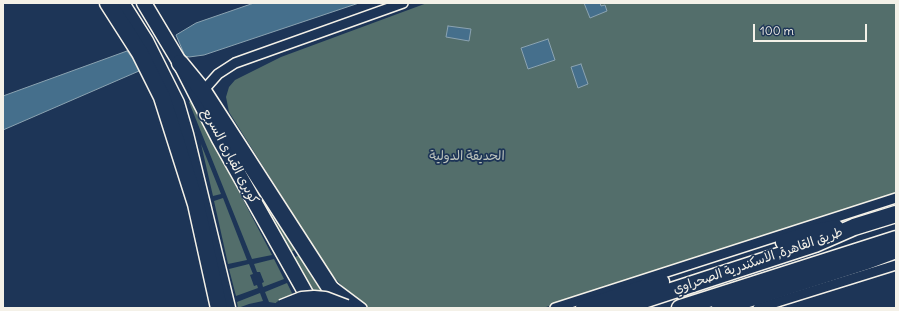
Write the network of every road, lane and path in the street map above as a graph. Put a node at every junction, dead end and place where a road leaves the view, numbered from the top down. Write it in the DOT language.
graph roads {
  1 [pos="108,3"];
  2 [pos="122,3"];
  3 [pos="145,3"];
  4 [pos="403,3"];
  5 [pos="180,62"];
  6 [pos="202,91"];
  7 [pos="896,198"];
  8 [pos="896,214"];
  9 [pos="854,227"];
  10 [pos="896,239"];
  11 [pos="896,250"];
  12 [pos="896,265"];
  13 [pos="322,278"];
  14 [pos="219,308"];
  15 [pos="228,308"];
  16 [pos="282,308"];
  17 [pos="314,308"];
  18 [pos="343,308"];
  19 [pos="346,308"];
  20 [pos="362,308"];
  21 [pos="555,308"];
  22 [pos="584,308"];
  23 [pos="619,308"];
  24 [pos="680,308"];
  25 [pos="720,308"];
  26 [pos="758,308"];
  1 -- 14 [label="highway"];
  2 -- 15 [label="highway, كوبرى القبارى السريع"];
  3 -- 5 [label="highway, كوبرى القبارى السريع"];
  4 -- 6 [label="street"];
  5 -- 6 [label="highway"];
  5 -- 17 [label="highway, كوبرى القبارى السريع"];
  6 -- 13 [label="highway"];
  7 -- 21 [label="street"];
  8 -- 9 [label="highway, طريق القاهرة, الاسكندرية الصحراوي"];
  9 -- 22 [label="highway"];
  9 -- 23 [label="highway, طريق القاهرة, الاسكندرية الصحراوي"];
  10 -- 24 [label="highway, طريق القاهرة, الاسكندرية الصحراوي"];
  11 -- 25 [label="highway"];
  12 -- 26 [label="street"];
  13 -- 18 [label="highway"];
  13 -- 20 [label="street"];
  16 -- 19 [label="highway, bridge"];
}
